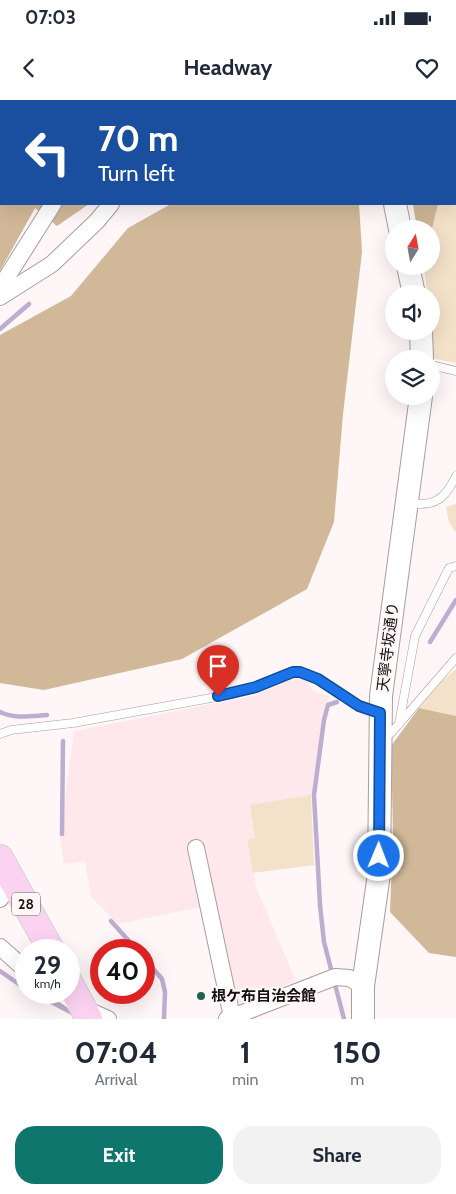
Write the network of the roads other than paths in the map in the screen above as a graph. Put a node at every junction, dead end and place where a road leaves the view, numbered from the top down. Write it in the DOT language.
graph roads {
  1 [pos="52,205"];
  2 [pos="110,205"];
  3 [pos="395,205"];
  4 [pos="398,220"];
  5 [pos="0,288"];
  6 [pos="0,297"];
  7 [pos="440,367"];
  8 [pos="456,371"];
  9 [pos="420,405"];
  10 [pos="456,476"];
  11 [pos="407,503"];
  12 [pos="456,566"];
  13 [pos="456,658"];
  14 [pos="389,718"];
  15 [pos="0,734"];
  16 [pos="196,848"];
  17 [pos="2,871"];
  18 [pos="44,939"];
  19 [pos="0,947"];
  20 [pos="15,960"];
  21 [pos="363,986"];
  22 [pos="74,1004"];
  23 [pos="85,1012"];
  24 [pos="229,1018"];
  25 [pos="108,1019"];
  26 [pos="363,1019"];
  1 -- 5 [label="street"];
  2 -- 6 [label="street"];
  3 -- 4 [label="street"];
  7 -- 8 [label="lane"];
  9 -- 11 [label="street, 天寧寺坂通り"];
  10 -- 11 [label="lane"];
  11 -- 14 [label="street, 天寧寺坂通り"];
  12 -- 14 [label="lane"];
  13 -- 14 [label="lane"];
  14 -- 15 [label="lane"];
  14 -- 21 [label="street, 天寧寺坂通り"];
  16 -- 24 [label="street"];
  17 -- 18 [label="main road, 28"];
  19 -- 20 [label="street"];
  21 -- 24 [label="street"];
  21 -- 26 [label="street, 天寧寺坂通り"];
  22 -- 23 [label="street"];
  23 -- 25 [label="street"];
}
